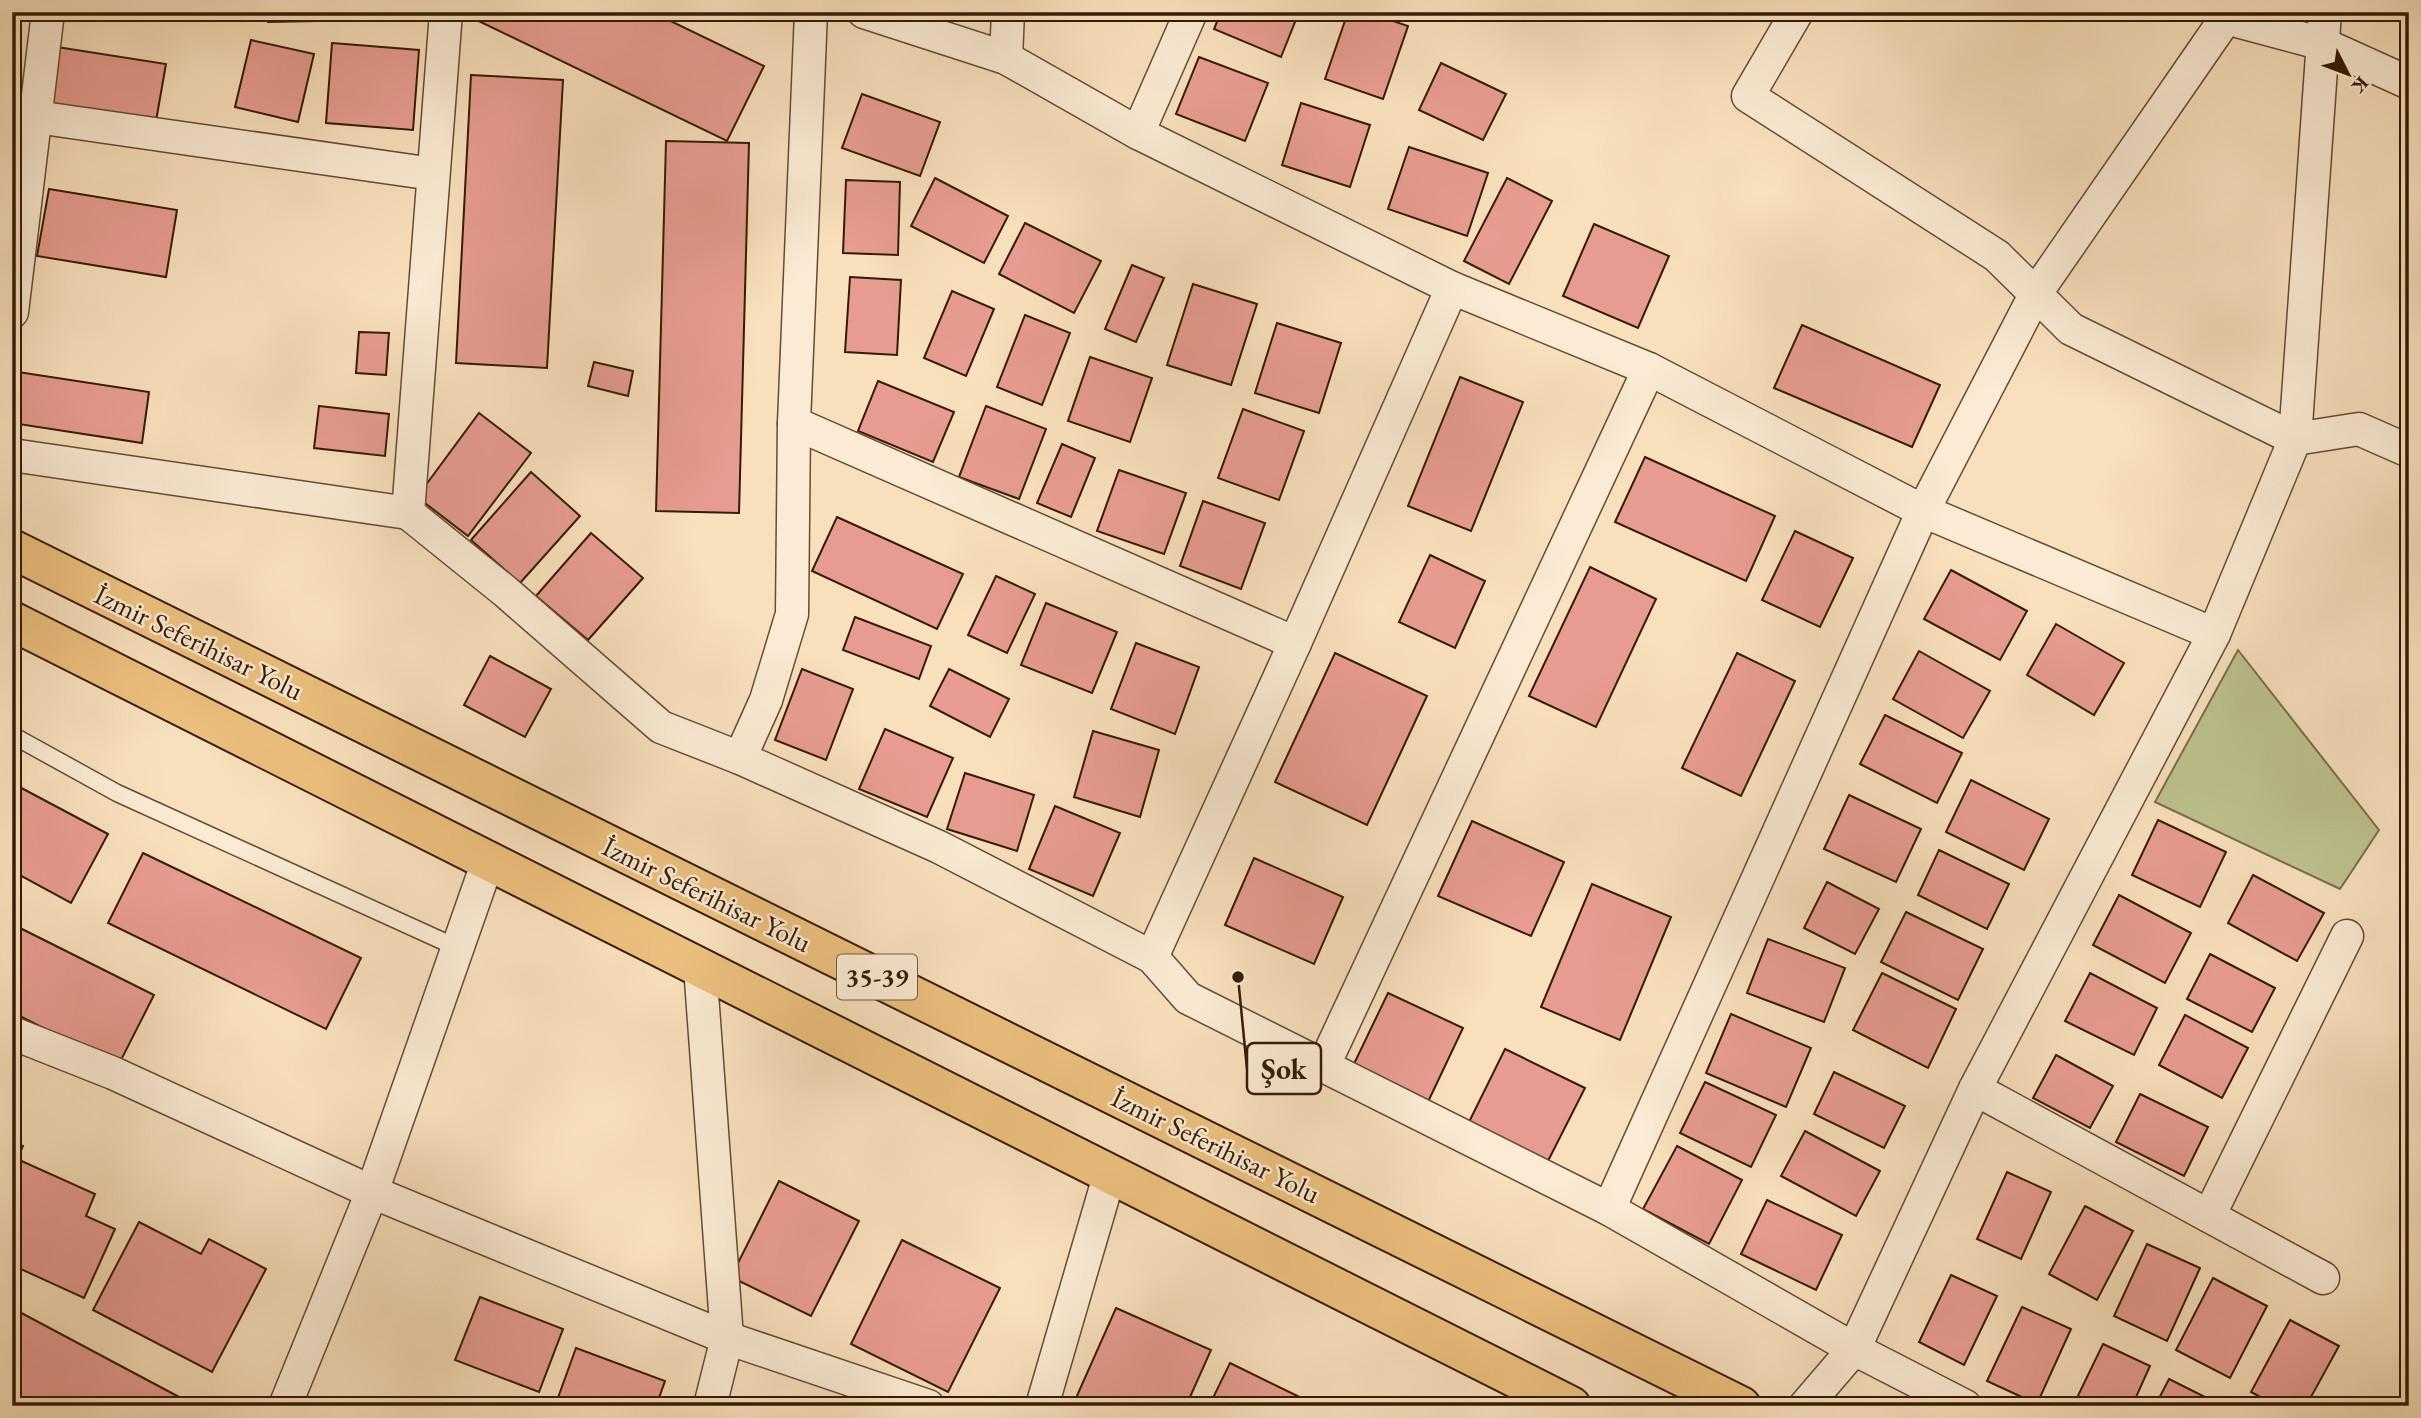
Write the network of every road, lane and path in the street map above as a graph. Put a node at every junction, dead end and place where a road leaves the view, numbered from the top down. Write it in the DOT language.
graph roads {
  1 [pos="48,12"];
  2 [pos="446,12"];
  3 [pos="811,12"];
  4 [pos="864,12"];
  5 [pos="1008,12"];
  6 [pos="1191,12"];
  7 [pos="1797,12"];
  8 [pos="2325,12"];
  9 [pos="2323,44"];
  10 [pos="1006,58"];
  11 [pos="2409,83"];
  12 [pos="36,117"];
  13 [pos="1138,133"];
  14 [pos="433,174"];
  15 [pos="1452,288"];
  16 [pos="2036,293"];
  17 [pos="12,312"];
  18 [pos="1649,369"];
  19 [pos="794,423"];
  20 [pos="2295,439"];
  21 [pos="2409,451"];
  22 [pos="12,455"];
  23 [pos="1923,511"];
  24 [pos="408,513"];
  25 [pos="12,549"];
  26 [pos="12,621"];
  27 [pos="2214,634"];
  28 [pos="1295,643"];
  29 [pos="12,736"];
  30 [pos="740,758"];
  31 [pos="488,862"];
  32 [pos="2347,936"];
  33 [pos="458,948"];
  34 [pos="1152,957"];
  35 [pos="700,966"];
  36 [pos="12,1033"];
  37 [pos="1323,1067"];
  38 [pos="1975,1089"];
  39 [pos="1110,1173"];
  40 [pos="372,1192"];
  41 [pos="1609,1209"];
  42 [pos="2209,1216"];
  43 [pos="2323,1278"];
  44 [pos="727,1338"];
  45 [pos="1854,1349"];
  46 [pos="285,1406"];
  47 [pos="710,1406"];
  48 [pos="928,1406"];
  49 [pos="1042,1406"];
  50 [pos="1572,1406"];
  51 [pos="1741,1406"];
  52 [pos="1805,1406"];
  53 [pos="1965,1406"];
  1 -- 12 [label="street"];
  2 -- 14 [label="street"];
  3 -- 19 [label="street"];
  4 -- 10 [label="street"];
  5 -- 10 [label="street"];
  6 -- 13 [label="street"];
  7 -- 16 [label="street"];
  8 -- 9 [label="street"];
  9 -- 11 [label="street"];
  9 -- 16 [label="street"];
  9 -- 20 [label="street"];
  10 -- 13 [label="street"];
  12 -- 14 [label="street"];
  12 -- 17 [label="street"];
  13 -- 15 [label="street"];
  14 -- 24 [label="street"];
  15 -- 18 [label="street"];
  15 -- 28 [label="street"];
  16 -- 20 [label="street"];
  16 -- 23 [label="street"];
  18 -- 23 [label="street"];
  18 -- 37 [label="street"];
  19 -- 28 [label="street"];
  19 -- 30 [label="street"];
  20 -- 21 [label="street"];
  20 -- 27 [label="street"];
  22 -- 24 [label="street"];
  23 -- 27 [label="street"];
  23 -- 41 [label="street"];
  24 -- 30 [label="street"];
  25 -- 51 [label="main road, İzmir Seferihisar Yolu / 35-39"];
  26 -- 31 [label="main road, 35-39"];
  27 -- 38 [label="street"];
  28 -- 34 [label="street"];
  29 -- 33 [label="lane"];
  30 -- 34 [label="street"];
  31 -- 33 [label="street"];
  31 -- 35 [label="main road, 35-39"];
  32 -- 42 [label="street"];
  33 -- 40 [label="street"];
  34 -- 37 [label="street"];
  35 -- 39 [label="main road, 35-39"];
  35 -- 44 [label="street"];
  36 -- 40 [label="street"];
  37 -- 41 [label="street"];
  38 -- 42 [label="street"];
  38 -- 45 [label="street"];
  39 -- 49 [label="street"];
  39 -- 50 [label="main road, 35-39"];
  40 -- 44 [label="street"];
  40 -- 46 [label="street"];
  41 -- 45 [label="street"];
  42 -- 43 [label="street"];
  44 -- 47 [label="street"];
  44 -- 48 [label="street"];
  45 -- 52 [label="street"];
  45 -- 53 [label="street"];
}
